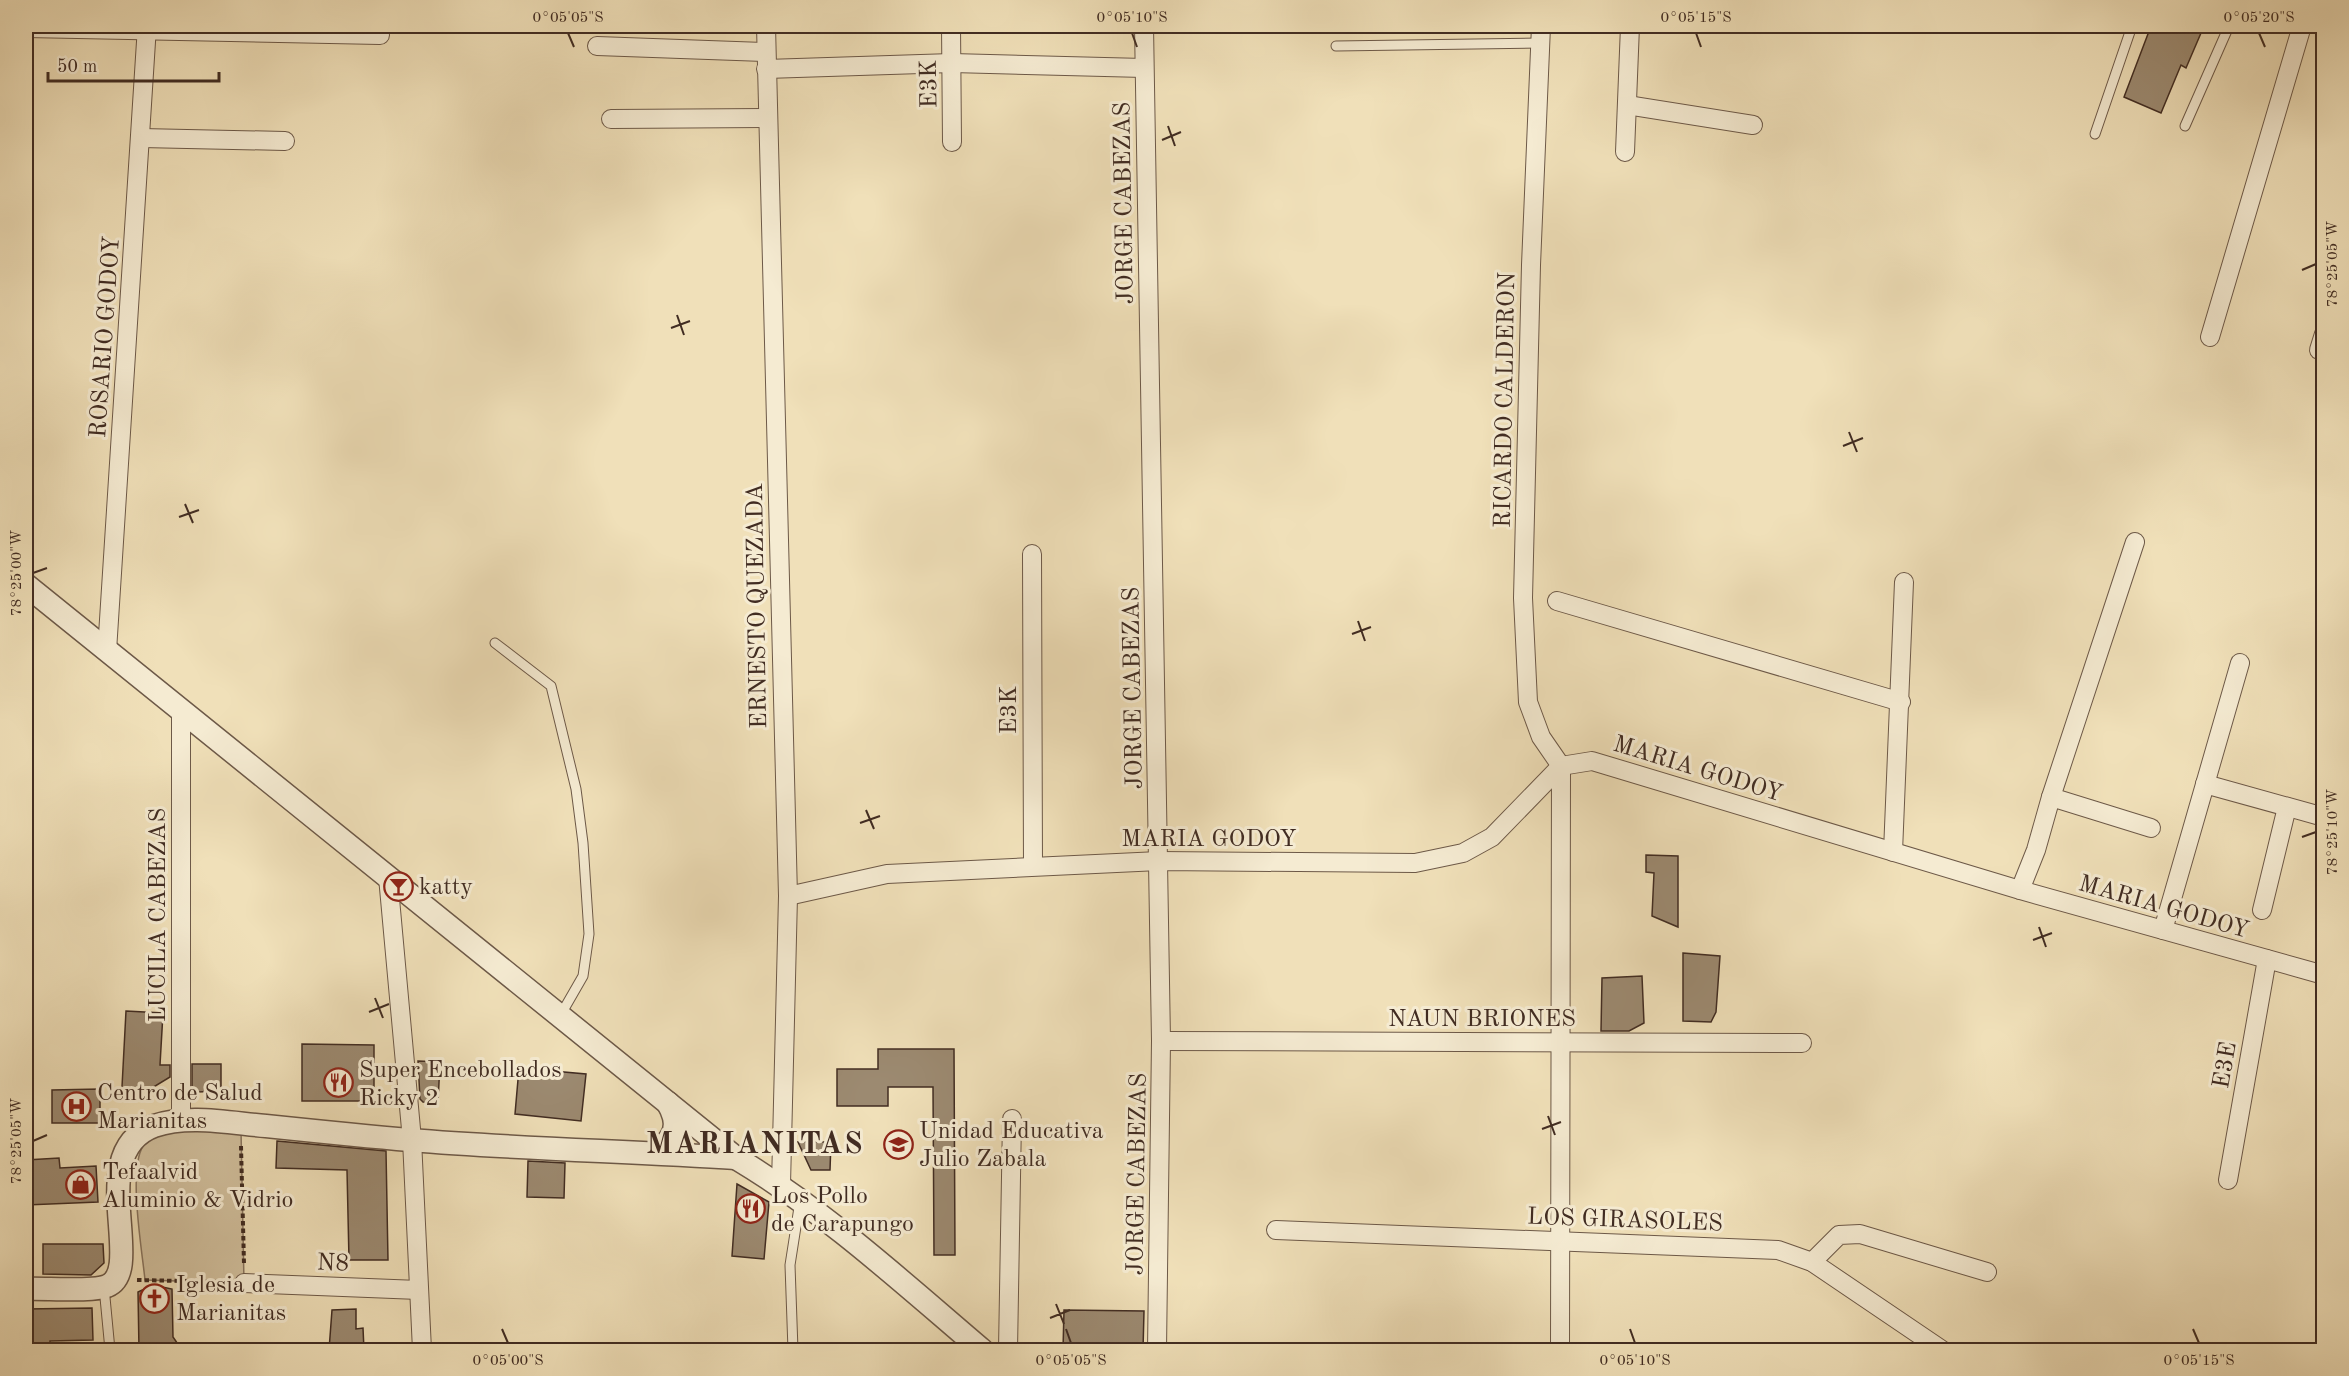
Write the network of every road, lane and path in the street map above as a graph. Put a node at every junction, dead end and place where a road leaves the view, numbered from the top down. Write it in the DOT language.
graph roads {
  1 [pos="766,26"];
  2 [pos="951,26"];
  3 [pos="1144,26"];
  4 [pos="1630,26"];
  5 [pos="2132,26"];
  6 [pos="2229,26"];
  7 [pos="2302,26"];
  8 [pos="26,28"];
  9 [pos="147,29"];
  10 [pos="1541,34"];
  11 [pos="380,35"];
  12 [pos="597,46"];
  13 [pos="1336,46"];
  14 [pos="766,60"];
  15 [pos="952,63"];
  16 [pos="1144,68"];
  17 [pos="1627,105"];
  18 [pos="768,118"];
  19 [pos="611,120"];
  20 [pos="1753,125"];
  21 [pos="2185,126"];
  22 [pos="2095,134"];
  23 [pos="141,138"];
  24 [pos="285,141"];
  25 [pos="952,142"];
  26 [pos="1624,152"];
  27 [pos="2211,337"];
  28 [pos="2135,542"];
  29 [pos="1032,554"];
  30 [pos="1904,582"];
  31 [pos="26,585"];
  32 [pos="1557,601"];
  33 [pos="495,644"];
  34 [pos="107,651"];
  35 [pos="2240,663"];
  36 [pos="1900,702"];
  37 [pos="181,711"];
  38 [pos="1561,766"];
  39 [pos="2205,784"];
  40 [pos="2051,797"];
  41 [pos="2287,807"];
  42 [pos="2324,817"];
  43 [pos="2151,828"];
  44 [pos="1893,852"];
  45 [pos="1159,861"];
  46 [pos="1033,866"];
  47 [pos="388,877"];
  48 [pos="2020,890"];
  49 [pos="788,896"];
  50 [pos="2262,910"];
  51 [pos="2163,930"];
  52 [pos="2267,959"];
  53 [pos="2324,975"];
  54 [pos="560,1016"];
  55 [pos="1161,1041"];
  56 [pos="1561,1042"];
  57 [pos="1802,1043"];
  58 [pos="668,1103"];
  59 [pos="1012,1119"];
  60 [pos="181,1120"];
  61 [pos="240,1124"];
  62 [pos="412,1140"];
  63 [pos="655,1153"];
  64 [pos="736,1158"];
  65 [pos="2228,1180"];
  66 [pos="781,1185"];
  67 [pos="801,1198"];
  68 [pos="1276,1230"];
  69 [pos="1561,1240"];
  70 [pos="1812,1262"];
  71 [pos="1987,1272"];
  72 [pos="109,1283"];
  73 [pos="244,1283"];
  74 [pos="26,1289"];
  75 [pos="419,1290"];
  76 [pos="1937,1349"];
  77 [pos="110,1350"];
  78 [pos="422,1350"];
  79 [pos="793,1350"];
  80 [pos="982,1350"];
  81 [pos="1008,1350"];
  82 [pos="1158,1350"];
  83 [pos="1560,1350"];
  1 -- 14 [label="street, ERNESTO QUEZADA"];
  2 -- 15 [label="street, E3K"];
  3 -- 16 [label="street, JORGE CABEZAS"];
  4 -- 17 [label="street"];
  5 -- 22 [label="lane"];
  6 -- 21 [label="lane"];
  7 -- 27 [label="street"];
  8 -- 9 [label="street"];
  9 -- 11 [label="street"];
  9 -- 23 [label="street, ROSARIO GODOY"];
  10 -- 13 [label="lane"];
  10 -- 38 [label="street, RICARDO CALDERON"];
  12 -- 14 [label="street"];
  14 -- 15 [label="street"];
  14 -- 18 [label="street, ERNESTO QUEZADA"];
  15 -- 16 [label="street"];
  15 -- 25 [label="street, E3K"];
  16 -- 45 [label="street, JORGE CABEZAS"];
  17 -- 20 [label="street"];
  17 -- 26 [label="street"];
  18 -- 19 [label="street"];
  18 -- 49 [label="street, ERNESTO QUEZADA"];
  23 -- 24 [label="street"];
  23 -- 34 [label="street, ROSARIO GODOY"];
  28 -- 40 [label="street"];
  29 -- 46 [label="street, E3K"];
  30 -- 36 [label="street"];
  31 -- 34 [label="street"];
  32 -- 36 [label="street"];
  33 -- 54 [label="lane"];
  34 -- 37 [label="street"];
  35 -- 39 [label="street"];
  36 -- 44 [label="street"];
  37 -- 47 [label="street"];
  37 -- 60 [label="street, LUCILA CABEZAS"];
  38 -- 44 [label="street, MARIA GODOY"];
  38 -- 45 [label="street, MARIA GODOY"];
  38 -- 56 [label="street"];
  39 -- 41 [label="street"];
  39 -- 51 [label="street"];
  40 -- 43 [label="street"];
  40 -- 48 [label="street"];
  41 -- 42 [label="street"];
  41 -- 50 [label="street"];
  44 -- 48 [label="street, MARIA GODOY"];
  45 -- 46 [label="street, MARIA GODOY"];
  45 -- 55 [label="street, JORGE CABEZAS"];
  46 -- 49 [label="street, MARIA GODOY"];
  47 -- 54 [label="street"];
  47 -- 62 [label="street"];
  48 -- 51 [label="street, MARIA GODOY"];
  49 -- 66 [label="street, ERNESTO QUEZADA"];
  51 -- 52 [label="street, MARIA GODOY"];
  52 -- 53 [label="street, MARIA GODOY"];
  52 -- 65 [label="street, E3E"];
  54 -- 58 [label="street"];
  55 -- 56 [label="street, NAUN BRIONES"];
  55 -- 82 [label="street, JORGE CABEZAS"];
  56 -- 57 [label="street, NAUN BRIONES"];
  56 -- 69 [label="street"];
  58 -- 63 [label="street"];
  58 -- 64 [label="street"];
  59 -- 81 [label="street"];
  60 -- 61 [label="street"];
  60 -- 72 [label="street"];
  61 -- 62 [label="street"];
  61 -- 73 [label="path"];
  62 -- 63 [label="street"];
  62 -- 75 [label="street"];
  63 -- 64 [label="street"];
  64 -- 66 [label="street"];
  66 -- 67 [label="street"];
  67 -- 79 [label="lane"];
  67 -- 80 [label="street"];
  68 -- 69 [label="street, LOS GIRASOLES"];
  69 -- 70 [label="street, LOS GIRASOLES"];
  69 -- 83 [label="street"];
  70 -- 71 [label="street"];
  70 -- 76 [label="street, LOS GIRASOLES"];
  72 -- 73 [label="path"];
  72 -- 74 [label="street"];
  72 -- 77 [label="lane"];
  73 -- 75 [label="street, N8"];
  75 -- 78 [label="street"];
}
